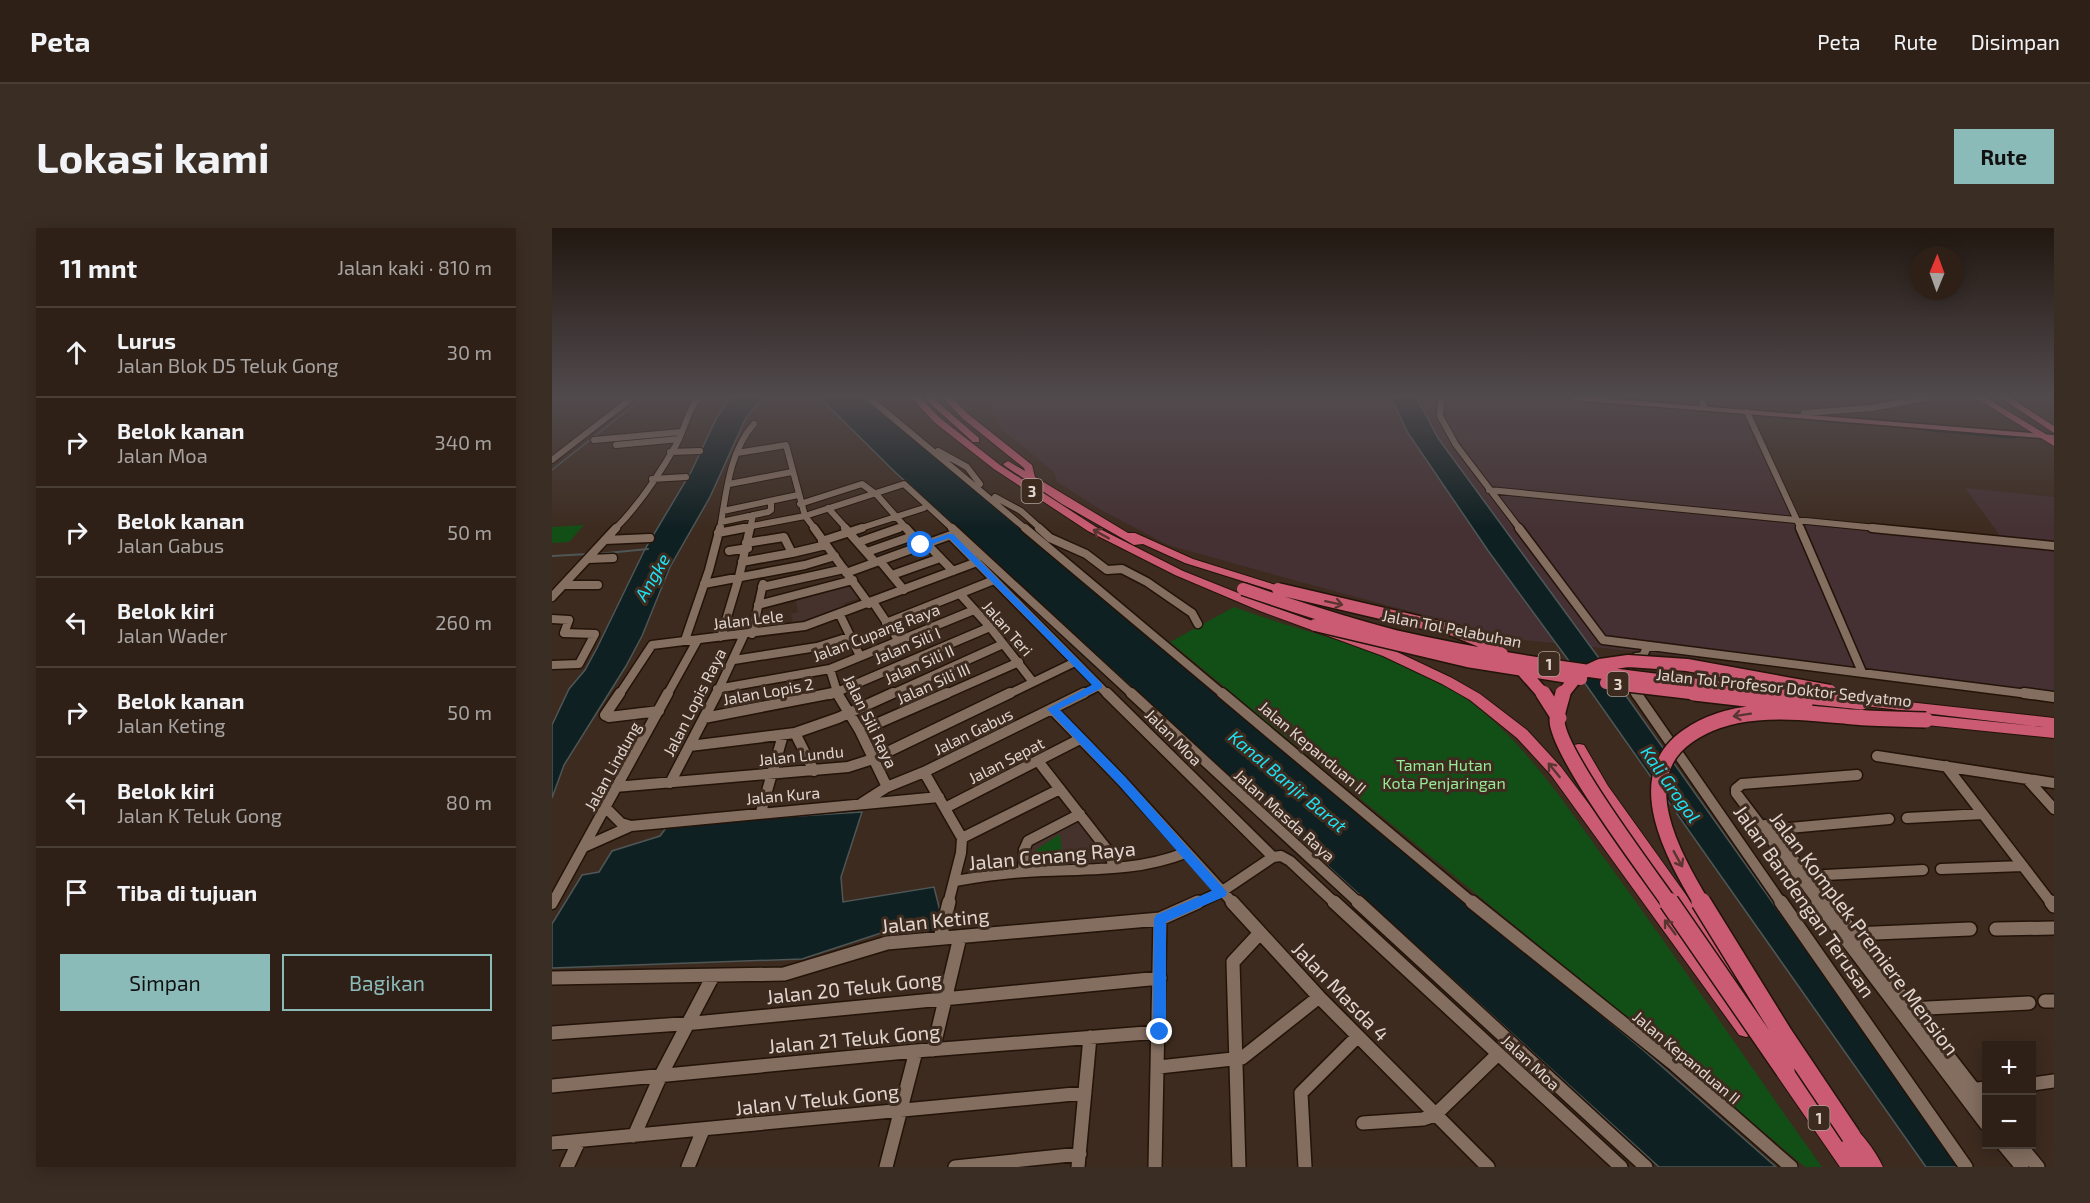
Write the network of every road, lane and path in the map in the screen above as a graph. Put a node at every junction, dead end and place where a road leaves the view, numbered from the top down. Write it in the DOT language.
graph roads {
  1 [pos="576,442"];
  2 [pos="639,442"];
  3 [pos="676,442"];
  4 [pos="742,442"];
  5 [pos="921,442"];
  6 [pos="928,442"];
  7 [pos="965,442"];
  8 [pos="979,442"];
  9 [pos="997,442"];
  10 [pos="1454,442"];
  11 [pos="1761,442"];
  12 [pos="616,445"];
  13 [pos="700,451"];
  14 [pos="670,452"];
  15 [pos="737,453"];
  16 [pos="552,460"];
  17 [pos="792,472"];
  18 [pos="686,477"];
  19 [pos="1030,478"];
  20 [pos="652,479"];
  21 [pos="729,484"];
  22 [pos="902,485"];
  23 [pos="1489,490"];
  24 [pos="874,493"];
  25 [pos="798,495"];
  26 [pos="771,501"];
  27 [pos="800,504"];
  28 [pos="828,508"];
  29 [pos="924,508"];
  30 [pos="723,511"];
  31 [pos="753,515"];
  32 [pos="805,516"];
  33 [pos="895,516"];
  34 [pos="721,522"];
  35 [pos="1797,522"];
  36 [pos="904,526"];
  37 [pos="750,528"];
  38 [pos="1112,528"];
  39 [pos="850,531"];
  40 [pos="718,533"];
  41 [pos="951,535"];
  42 [pos="914,536"];
  43 [pos="650,538"];
  44 [pos="605,540"];
  45 [pos="859,542"];
  46 [pos="824,543"];
  47 [pos="924,544"];
  48 [pos="745,546"];
  49 [pos="2054,546"];
  50 [pos="729,551"];
  51 [pos="2054,551"];
  52 [pos="867,552"];
  53 [pos="792,553"];
  54 [pos="590,556"];
  55 [pos="835,556"];
  56 [pos="613,558"];
  57 [pos="940,558"];
  58 [pos="878,561"];
  59 [pos="742,562"];
  60 [pos="977,562"];
  61 [pos="845,571"];
  62 [pos="953,571"];
  63 [pos="765,572"];
  64 [pos="892,575"];
  65 [pos="738,577"];
  66 [pos="853,580"];
  67 [pos="994,580"];
  68 [pos="704,584"];
  69 [pos="565,585"];
  70 [pos="598,585"];
  71 [pos="762,587"];
  72 [pos="904,590"];
  73 [pos="960,594"];
  74 [pos="552,597"];
  75 [pos="871,603"];
  76 [pos="758,605"];
  77 [pos="974,610"];
  78 [pos="840,615"];
  79 [pos="552,620"];
  80 [pos="886,623"];
  81 [pos="1198,624"];
  82 [pos="1315,625"];
  83 [pos="990,627"];
  84 [pos="748,634"];
  85 [pos="721,637"];
  86 [pos="849,637"];
  87 [pos="685,640"];
  88 [pos="697,641"];
  89 [pos="899,641"];
  90 [pos="1003,644"];
  91 [pos="1643,653"];
  92 [pos="861,656"];
  93 [pos="734,660"];
  94 [pos="1019,662"];
  95 [pos="1075,662"];
  96 [pos="552,665"];
  97 [pos="830,669"];
  98 [pos="1862,672"];
  99 [pos="1033,682"];
  100 [pos="1099,686"];
  101 [pos="717,690"];
  102 [pos="836,691"];
  103 [pos="2054,696"];
  104 [pos="1052,709"];
  105 [pos="659,711"];
  106 [pos="1947,711"];
  107 [pos="847,712"];
  108 [pos="704,718"];
  109 [pos="1926,720"];
  110 [pos="2054,723"];
  111 [pos="860,731"];
  112 [pos="795,733"];
  113 [pos="2054,733"];
  114 [pos="783,735"];
  115 [pos="1080,738"];
  116 [pos="690,746"];
  117 [pos="1877,756"];
  118 [pos="873,759"];
  119 [pos="1038,761"];
  120 [pos="1946,766"];
  121 [pos="814,771"];
  122 [pos="924,771"];
  123 [pos="772,774"];
  124 [pos="1857,775"];
  125 [pos="2027,779"];
  126 [pos="670,783"];
  127 [pos="2054,783"];
  128 [pos="615,787"];
  129 [pos="887,787"];
  130 [pos="1060,789"];
  131 [pos="939,797"];
  132 [pos="860,804"];
  133 [pos="606,808"];
  134 [pos="945,808"];
  135 [pos="2054,809"];
  136 [pos="761,812"];
  137 [pos="1080,814"];
  138 [pos="1983,814"];
  139 [pos="1907,818"];
  140 [pos="1889,819"];
  141 [pos="631,826"];
  142 [pos="1766,830"];
  143 [pos="962,838"];
  144 [pos="584,847"];
  145 [pos="1185,852"];
  146 [pos="1273,857"];
  147 [pos="2023,866"];
  148 [pos="1114,868"];
  149 [pos="1941,869"];
  150 [pos="1923,870"];
  151 [pos="1023,872"];
  152 [pos="1804,876"];
  153 [pos="955,880"];
  154 [pos="1221,892"];
  155 [pos="552,904"];
  156 [pos="2054,906"];
  157 [pos="1160,919"];
  158 [pos="2054,928"];
  159 [pos="1970,929"];
  160 [pos="1996,929"];
  161 [pos="1259,934"];
  162 [pos="1851,934"];
  163 [pos="960,937"];
  164 [pos="940,938"];
  165 [pos="713,976"];
  166 [pos="552,978"];
  167 [pos="1160,978"];
  168 [pos="1319,997"];
  169 [pos="946,998"];
  170 [pos="2029,1003"];
  171 [pos="1906,1010"];
  172 [pos="687,1024"];
  173 [pos="1160,1032"];
  174 [pos="552,1033"];
  175 [pos="1358,1036"];
  176 [pos="1090,1037"];
  177 [pos="933,1050"];
  178 [pos="916,1051"];
  179 [pos="1498,1054"];
  180 [pos="1236,1060"];
  181 [pos="1159,1067"];
  182 [pos="1785,1069"];
  183 [pos="660,1075"];
  184 [pos="2054,1081"];
  185 [pos="2036,1083"];
  186 [pos="552,1086"];
  187 [pos="1974,1090"];
  188 [pos="1085,1093"];
  189 [pos="901,1110"];
  190 [pos="1982,1113"];
  191 [pos="1435,1114"];
  192 [pos="1363,1123"];
  193 [pos="703,1130"];
  194 [pos="634,1136"];
  195 [pos="579,1141"];
  196 [pos="552,1143"];
  197 [pos="2007,1149"];
  198 [pos="2023,1149"];
  199 [pos="1856,1153"];
  200 [pos="1079,1160"];
  201 [pos="567,1167"];
  202 [pos="688,1167"];
  203 [pos="886,1167"];
  204 [pos="955,1167"];
  205 [pos="1155,1167"];
  206 [pos="1239,1167"];
  207 [pos="1305,1167"];
  208 [pos="1488,1167"];
  209 [pos="1621,1167"];
  210 [pos="1646,1167"];
  211 [pos="1791,1167"];
  212 [pos="1872,1167"];
  213 [pos="1966,1167"];
  214 [pos="2022,1167"];
  215 [pos="2038,1167"];
  1 -- 16 [label="street"];
  2 -- 12 [label="street"];
  3 -- 14 [label="street"];
  4 -- 15 [label="street"];
  5 -- 211 [label="street, Jalan Kepanduan II"];
  6 -- 81 [label="street"];
  82 -- 7 [label="highway, Jalan Tol Profesor Doktor Sedyatmo / 3, one-way"];
  8 -- 19 [label="highway, 3"];
  9 -- 19 [label="highway"];
  10 -- 23 [label="street"];
  11 -- 35 [label="street"];
  13 -- 14 [label="street"];
  14 -- 20 [label="street"];
  15 -- 17 [label="street"];
  15 -- 21 [label="street"];
  17 -- 21 [label="street"];
  17 -- 25 [label="street"];
  18 -- 20 [label="street"];
  19 -- 38 [label="highway, 3"];
  20 -- 44 [label="street"];
  21 -- 30 [label="street"];
  22 -- 24 [label="street"];
  22 -- 29 [label="street, Jalan Moa"];
  22 -- 210 [label="street, Jalan Masda Raya"];
  23 -- 35 [label="street"];
  23 -- 91 [label="street"];
  24 -- 27 [label="street"];
  24 -- 28 [label="street"];
  24 -- 33 [label="street"];
  25 -- 26 [label="street"];
  25 -- 27 [label="street"];
  26 -- 30 [label="street"];
  26 -- 31 [label="street"];
  27 -- 32 [label="street"];
  28 -- 32 [label="street"];
  28 -- 39 [label="street"];
  29 -- 33 [label="street"];
  29 -- 41 [label="street, Jalan Moa"];
  30 -- 34 [label="street"];
  31 -- 34 [label="street"];
  31 -- 37 [label="street"];
  32 -- 37 [label="street"];
  32 -- 46 [label="street"];
  33 -- 36 [label="street"];
  33 -- 39 [label="street"];
  34 -- 40 [label="street"];
  35 -- 49 [label="street"];
  35 -- 51 [label="street"];
  35 -- 98 [label="street"];
  36 -- 42 [label="street"];
  36 -- 45 [label="street"];
  37 -- 40 [label="street"];
  37 -- 48 [label="street"];
  38 -- 106 [label="highway, Jalan Tol Pelabuhan / 1, bridge"];
  38 -- 199 [label="highway, one-way, bridge"];
  39 -- 45 [label="street"];
  39 -- 46 [label="street"];
  40 -- 68 [label="street"];
  41 -- 47 [label="street"];
  41 -- 60 [label="street, Jalan Moa"];
  42 -- 47 [label="street"];
  42 -- 52 [label="street"];
  43 -- 44 [label="street"];
  44 -- 54 [label="street"];
  45 -- 52 [label="street"];
  46 -- 53 [label="street"];
  46 -- 55 [label="street"];
  47 -- 57 [label="street"];
  47 -- 58 [label="street"];
  48 -- 50 [label="street"];
  48 -- 53 [label="street"];
  48 -- 59 [label="street"];
  52 -- 58 [label="street"];
  53 -- 59 [label="street"];
  54 -- 56 [label="street"];
  54 -- 69 [label="street"];
  55 -- 61 [label="street"];
  55 -- 63 [label="street"];
  57 -- 62 [label="street"];
  57 -- 64 [label="street"];
  58 -- 61 [label="street"];
  58 -- 64 [label="street"];
  59 -- 65 [label="street"];
  60 -- 62 [label="street, Jalan Lele"];
  60 -- 67 [label="street, Jalan Moa"];
  61 -- 66 [label="street"];
  61 -- 71 [label="street"];
  62 -- 72 [label="street, Jalan Lele"];
  63 -- 65 [label="street"];
  63 -- 71 [label="street, Jalan Lopis Raya"];
  64 -- 72 [label="street"];
  65 -- 68 [label="street"];
  65 -- 85 [label="street"];
  66 -- 75 [label="street"];
  66 -- 76 [label="street"];
  67 -- 73 [label="street"];
  67 -- 95 [label="street, Jalan Moa"];
  68 -- 87 [label="street"];
  69 -- 70 [label="street"];
  69 -- 74 [label="street"];
  71 -- 76 [label="street, Jalan Lopis Raya"];
  72 -- 75 [label="street, Jalan Lele"];
  73 -- 77 [label="street, Jalan Teri"];
  73 -- 80 [label="street"];
  75 -- 78 [label="street, Jalan Lele"];
  75 -- 80 [label="street"];
  76 -- 84 [label="street, Jalan Lopis Raya"];
  77 -- 83 [label="street, Jalan Teri"];
  77 -- 89 [label="street, Jalan Cupang Raya"];
  78 -- 84 [label="street, Jalan Lele"];
  78 -- 86 [label="street"];
  79 -- 96 [label="street"];
  80 -- 89 [label="street"];
  82 -- 109 [label="highway, Jalan Tol Profesor Doktor Sedyatmo / 3, bridge"];
  182 -- 82 [label="highway, one-way, bridge"];
  83 -- 90 [label="street, Jalan Teri"];
  83 -- 102 [label="street, Jalan Sili I"];
  84 -- 85 [label="street, Jalan Lele"];
  84 -- 93 [label="street, Jalan Lopis Raya"];
  85 -- 88 [label="street, Jalan Lele"];
  86 -- 92 [label="street"];
  86 -- 93 [label="street"];
  87 -- 88 [label="street, Jalan Lele"];
  87 -- 105 [label="street, Jalan Lele"];
  88 -- 105 [label="street, Jalan Lindung"];
  89 -- 92 [label="street, Jalan Cupang Raya"];
  90 -- 94 [label="street, Jalan Teri"];
  90 -- 107 [label="street, Jalan Sili II"];
  91 -- 98 [label="street"];
  91 -- 213 [label="street, Jalan Bandengan Terusan"];
  92 -- 97 [label="street, Jalan Cupang Raya"];
  93 -- 101 [label="street, Jalan Lopis Raya"];
  94 -- 99 [label="street, Jalan Teri"];
  94 -- 111 [label="street, Jalan Sili III"];
  95 -- 99 [label="street, Jalan Lundu"];
  95 -- 100 [label="street, Jalan Moa"];
  97 -- 101 [label="street, Jalan Cupang Raya"];
  97 -- 102 [label="street, Jalan Sili Raya"];
  98 -- 103 [label="street"];
  99 -- 118 [label="street, Jalan Lundu"];
  100 -- 104 [label="street, Jalan Gabus"];
  100 -- 146 [label="street, Jalan Moa"];
  101 -- 108 [label="street, Jalan Lopis Raya"];
  102 -- 107 [label="street, Jalan Sili Raya"];
  102 -- 108 [label="street, Jalan Lopis 2"];
  104 -- 115 [label="street, Jalan Masda 4"];
  104 -- 122 [label="street, Jalan Gabus"];
  105 -- 128 [label="street, Jalan Lindung"];
  106 -- 110 [label="highway, Jalan Tol Pelabuhan / 1"];
  106 -- 182 [label="highway, bridge"];
  107 -- 111 [label="street, Jalan Sili Raya"];
  107 -- 112 [label="street, Jalan Sili II"];
  108 -- 116 [label="street, Jalan Lopis Raya"];
  109 -- 113 [label="highway"];
  109 -- 199 [label="highway, one-way, bridge"];
  111 -- 118 [label="street, Jalan Sili Raya"];
  112 -- 114 [label="street, Jalan Sili II"];
  112 -- 121 [label="street"];
  114 -- 116 [label="street, Jalan Sili II"];
  114 -- 123 [label="street"];
  115 -- 119 [label="street, Jalan Sepat"];
  115 -- 145 [label="street, Jalan Masda 4"];
  116 -- 126 [label="street, Jalan Lopis Raya"];
  117 -- 120 [label="street"];
  118 -- 121 [label="street, Jalan Lundu"];
  118 -- 129 [label="street, Jalan Sili Raya"];
  119 -- 130 [label="street"];
  119 -- 134 [label="street, Jalan Sepat"];
  120 -- 125 [label="street"];
  120 -- 138 [label="street"];
  121 -- 123 [label="street, Jalan Lundu"];
  122 -- 129 [label="street, Jalan Gabus"];
  122 -- 131 [label="street"];
  123 -- 126 [label="street, Jalan Lundu"];
  123 -- 136 [label="street"];
  124 -- 142 [label="street, Jalan Komplek Premiere Mension"];
  125 -- 127 [label="street"];
  125 -- 135 [label="street"];
  126 -- 128 [label="street, Jalan Lundu"];
  128 -- 133 [label="street, Jalan Lindung"];
  129 -- 132 [label="street, Jalan Gabus"];
  130 -- 137 [label="street"];
  130 -- 143 [label="street"];
  131 -- 132 [label="street, Jalan Kura"];
  131 -- 134 [label="street"];
  132 -- 136 [label="street, Jalan Kura"];
  133 -- 141 [label="street"];
  133 -- 144 [label="street, Jalan Lindung"];
  134 -- 143 [label="street"];
  136 -- 141 [label="street, Jalan Kura"];
  137 -- 148 [label="street"];
  137 -- 151 [label="street"];
  138 -- 139 [label="street"];
  138 -- 147 [label="street"];
  140 -- 142 [label="street"];
  141 -- 144 [label="street, Jalan Kura"];
  142 -- 152 [label="street, Jalan Komplek Premiere Mension"];
  143 -- 153 [label="street"];
  144 -- 155 [label="street, Jalan Lindung"];
  145 -- 148 [label="street, Jalan Cenang Raya"];
  145 -- 154 [label="street, Jalan Masda 4"];
  146 -- 154 [label="street, Jalan Keting"];
  146 -- 179 [label="street, Jalan Moa"];
  147 -- 149 [label="street"];
  147 -- 156 [label="street"];
  148 -- 151 [label="street, Jalan Cenang Raya"];
  150 -- 152 [label="street"];
  151 -- 153 [label="street, Jalan Cenang Raya"];
  152 -- 162 [label="street, Jalan Komplek Premiere Mension"];
  153 -- 164 [label="street"];
  154 -- 157 [label="street, Jalan Keting"];
  154 -- 161 [label="street, Jalan Masda 4"];
  157 -- 163 [label="street, Jalan Keting"];
  157 -- 167 [label="street"];
  158 -- 160 [label="street"];
  159 -- 162 [label="street"];
  161 -- 168 [label="street, Jalan Masda 4"];
  161 -- 180 [label="street"];
  162 -- 171 [label="street, Jalan Komplek Premiere Mension"];
  163 -- 164 [label="street, Jalan Keting"];
  163 -- 169 [label="street"];
  164 -- 165 [label="street, Jalan Keting"];
  165 -- 166 [label="street, Jalan Keting"];
  165 -- 172 [label="street"];
  167 -- 169 [label="street, Jalan 20 Teluk Gong"];
  167 -- 173 [label="street"];
  168 -- 175 [label="street, Jalan Masda 4"];
  168 -- 180 [label="street"];
  169 -- 172 [label="street, Jalan 20 Teluk Gong"];
  169 -- 177 [label="street"];
  170 -- 171 [label="street"];
  171 -- 187 [label="street, Jalan Komplek Premiere Mension"];
  172 -- 174 [label="street, Jalan 20 Teluk Gong"];
  172 -- 183 [label="street"];
  173 -- 176 [label="street, Jalan 21 Teluk Gong"];
  173 -- 181 [label="street"];
  175 -- 191 [label="street, Jalan Masda 4"];
  175 -- 207 [label="street"];
  176 -- 177 [label="street, Jalan 21 Teluk Gong"];
  176 -- 188 [label="street"];
  177 -- 178 [label="street, Jalan 21 Teluk Gong"];
  178 -- 183 [label="street, Jalan 21 Teluk Gong"];
  178 -- 189 [label="street"];
  179 -- 191 [label="street"];
  179 -- 209 [label="street, Jalan Moa"];
  180 -- 181 [label="street"];
  180 -- 206 [label="street"];
  181 -- 205 [label="street"];
  182 -- 199 [label="highway, 1"];
  183 -- 186 [label="street, Jalan 21 Teluk Gong"];
  183 -- 194 [label="street"];
  184 -- 185 [label="street"];
  187 -- 190 [label="street, Jalan Komplek Premiere Mension"];
  188 -- 189 [label="street, Jalan V Teluk Gong"];
  188 -- 200 [label="street"];
  189 -- 193 [label="street, Jalan V Teluk Gong"];
  189 -- 203 [label="street"];
  191 -- 192 [label="street"];
  191 -- 208 [label="street, Jalan Masda 4"];
  193 -- 194 [label="street, Jalan V Teluk Gong"];
  193 -- 202 [label="street"];
  194 -- 195 [label="street, Jalan V Teluk Gong"];
  195 -- 196 [label="street, Jalan V Teluk Gong"];
  195 -- 201 [label="street"];
  197 -- 214 [label="street"];
  198 -- 215 [label="street"];
  199 -- 212 [label="highway, 1"];
  200 -- 204 [label="street"];
}
